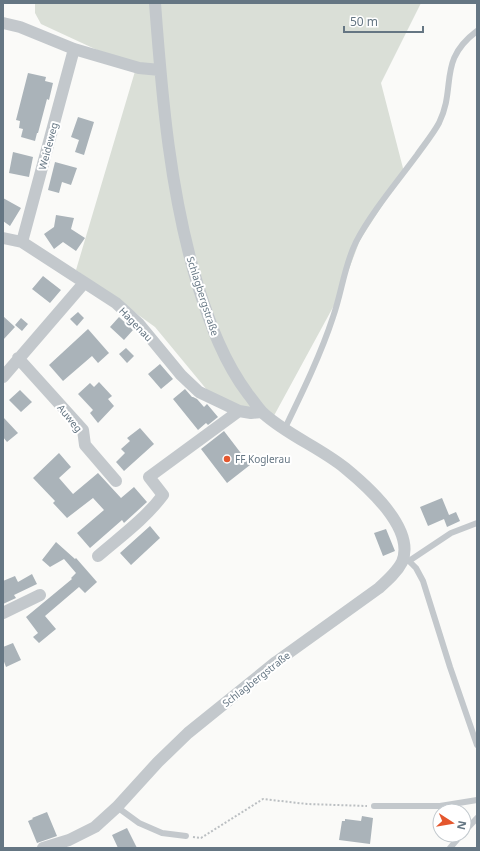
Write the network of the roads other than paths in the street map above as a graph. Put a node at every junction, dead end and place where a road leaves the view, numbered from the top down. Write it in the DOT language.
graph roads {
  1 [pos="155,3"];
  2 [pos="3,23"];
  3 [pos="477,31"];
  4 [pos="74,49"];
  5 [pos="160,70"];
  6 [pos="3,238"];
  7 [pos="22,242"];
  8 [pos="84,282"];
  9 [pos="18,358"];
  10 [pos="3,377"];
  11 [pos="239,411"];
  12 [pos="262,412"];
  13 [pos="285,428"];
  14 [pos="116,481"];
  15 [pos="477,524"];
  16 [pos="98,556"];
  17 [pos="406,561"];
  18 [pos="40,595"];
  19 [pos="3,613"];
  20 [pos="477,745"];
  21 [pos="477,800"];
  22 [pos="374,806"];
  23 [pos="117,807"];
  24 [pos="186,836"];
  25 [pos="43,848"];
  1 -- 5 [label="street, Schlagbergstraße"];
  2 -- 4 [label="street"];
  3 -- 13 [label="lane"];
  4 -- 5 [label="street"];
  4 -- 7 [label="street, Weideweg"];
  5 -- 12 [label="street, Schlagbergstraße"];
  6 -- 7 [label="street, Hagenau"];
  7 -- 8 [label="street, Hagenau"];
  8 -- 9 [label="street"];
  8 -- 11 [label="street, Hagenau"];
  9 -- 10 [label="street"];
  9 -- 14 [label="street, Auweg"];
  11 -- 12 [label="street, Hagenau"];
  11 -- 16 [label="street"];
  12 -- 13 [label="street, Schlagbergstraße"];
  13 -- 17 [label="street, Schlagbergstraße"];
  15 -- 17 [label="lane, Schlagbergstraße"];
  17 -- 20 [label="lane"];
  17 -- 23 [label="street, Schlagbergstraße"];
  18 -- 19 [label="street"];
  21 -- 22 [label="lane"];
  23 -- 24 [label="lane"];
  23 -- 25 [label="street, Schlagbergstraße"];
}
